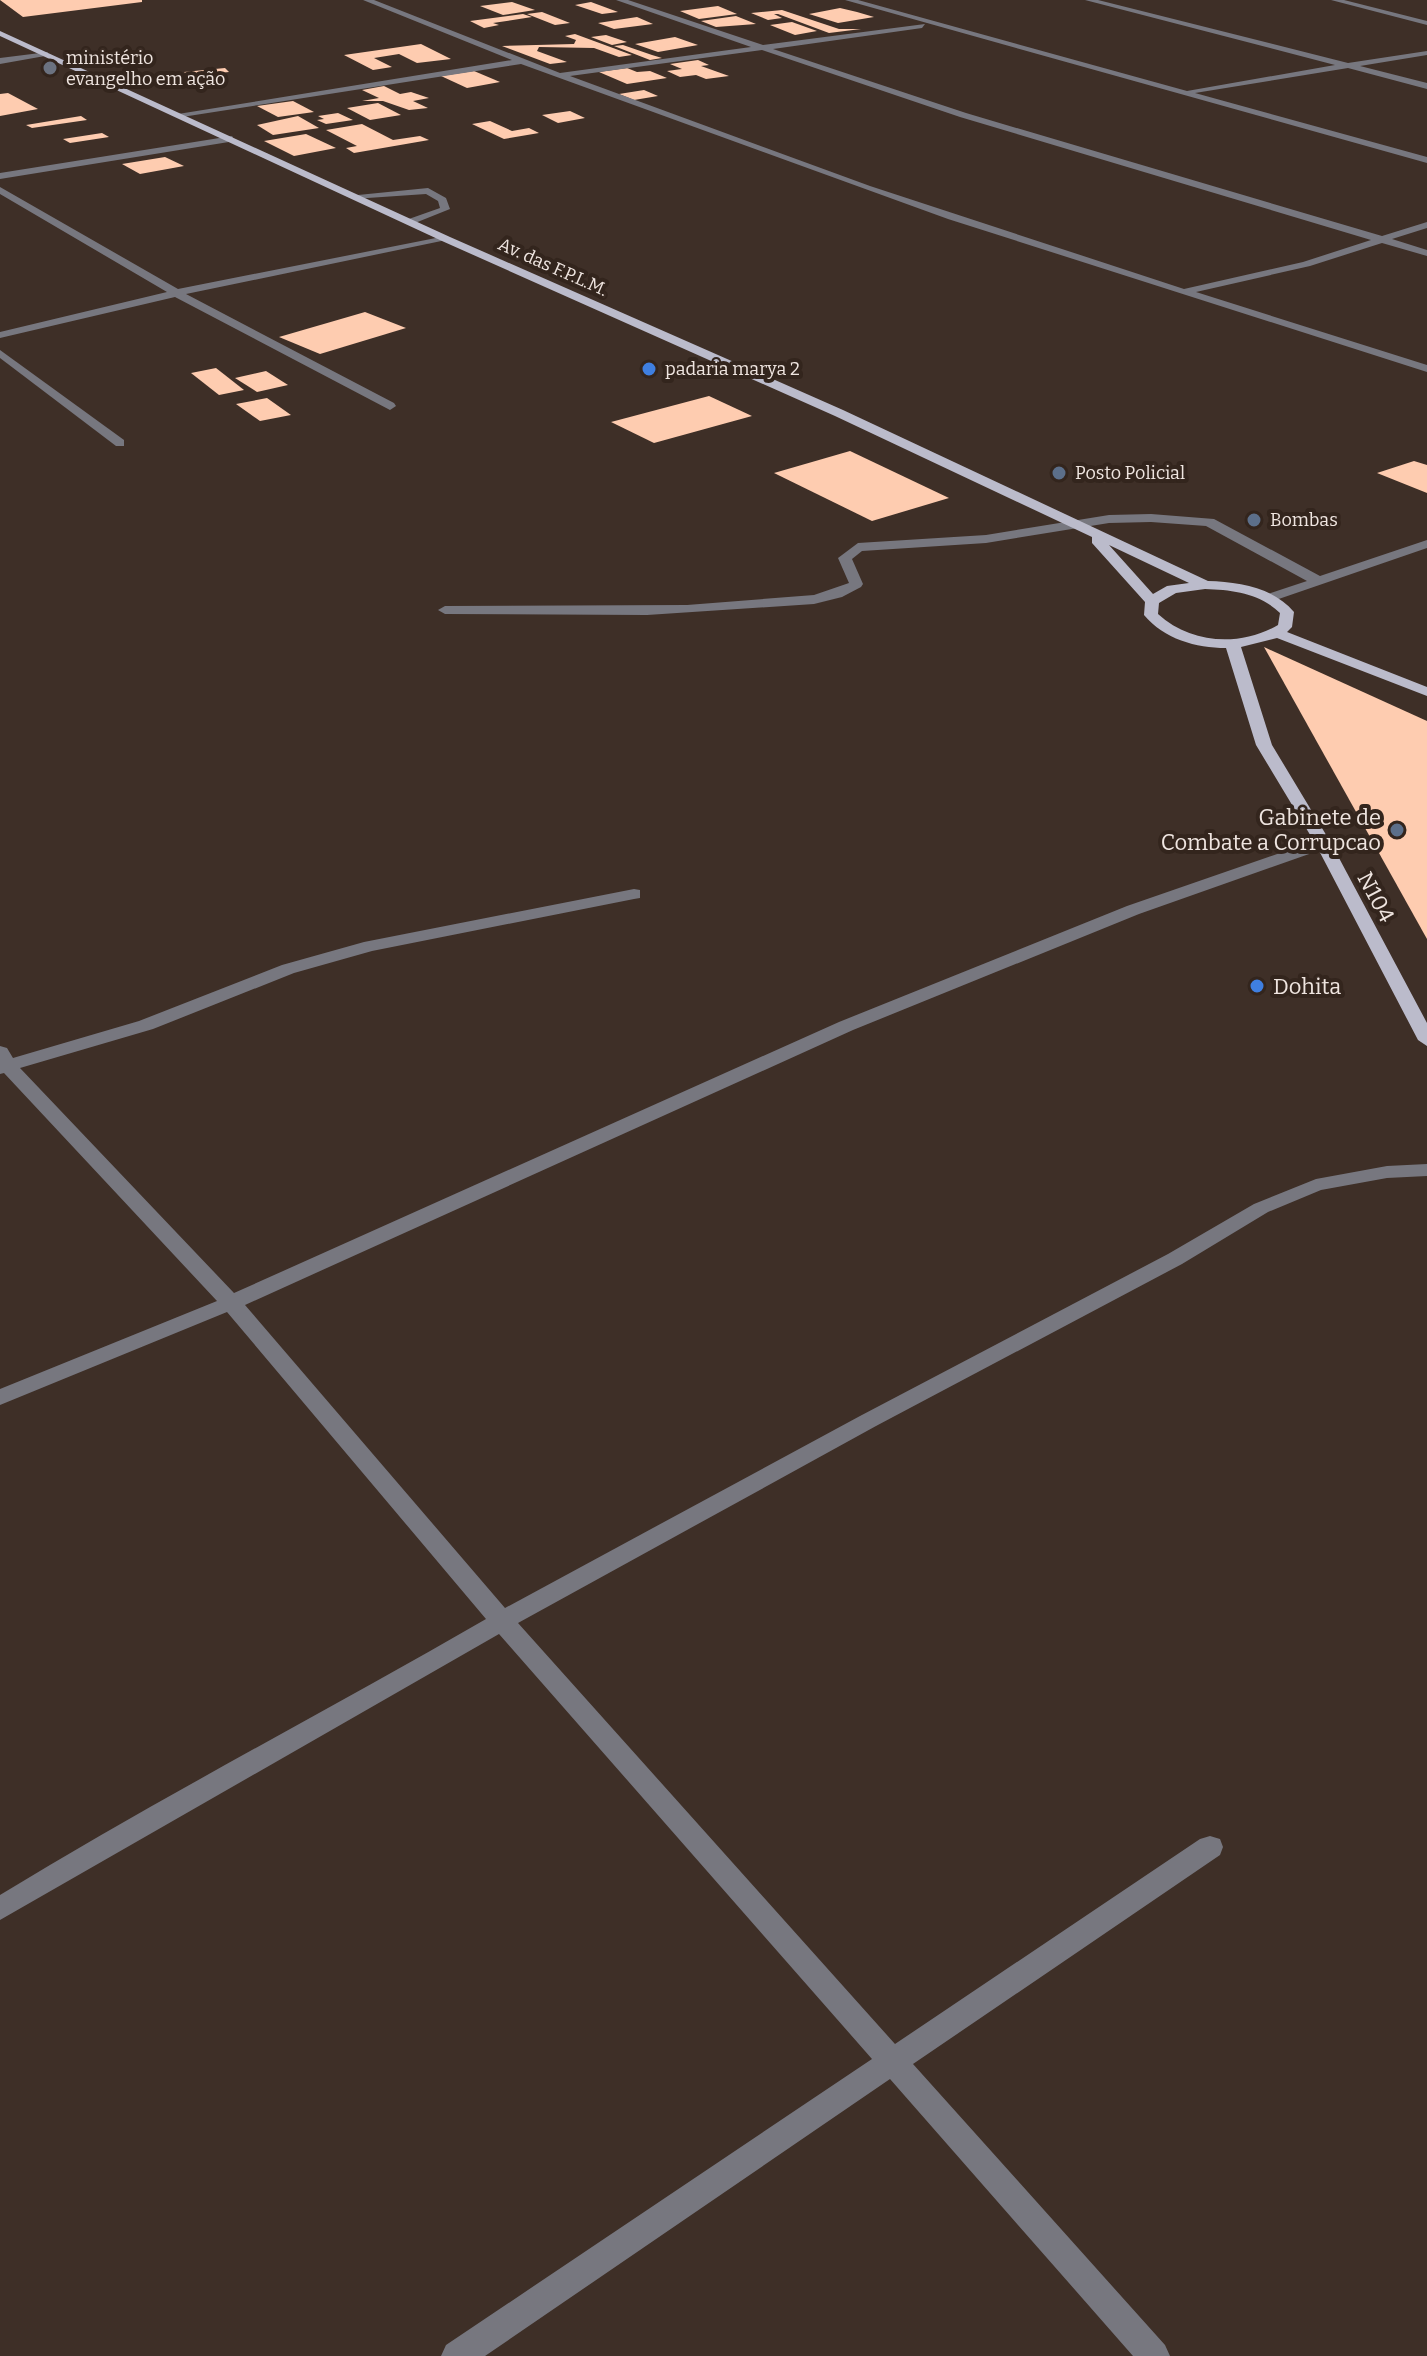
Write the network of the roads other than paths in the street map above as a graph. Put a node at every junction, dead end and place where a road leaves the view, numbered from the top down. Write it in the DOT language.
graph roads {
  1 [pos="367,0"];
  2 [pos="620,0"];
  3 [pos="849,0"];
  4 [pos="1089,0"];
  5 [pos="1335,0"];
  6 [pos="1427,23"];
  7 [pos="932,25"];
  8 [pos="0,33"];
  9 [pos="766,49"];
  10 [pos="1427,53"];
  11 [pos="45,54"];
  12 [pos="0,61"];
  13 [pos="518,62"];
  14 [pos="1346,66"];
  15 [pos="558,76"];
  16 [pos="1427,86"];
  17 [pos="1183,92"];
  18 [pos="182,114"];
  19 [pos="232,139"];
  20 [pos="1427,160"];
  21 [pos="0,176"];
  22 [pos="0,190"];
  23 [pos="353,196"];
  24 [pos="410,222"];
  25 [pos="1427,225"];
  26 [pos="1377,238"];
  27 [pos="446,239"];
  28 [pos="1427,253"];
  29 [pos="1184,292"];
  30 [pos="176,293"];
  31 [pos="0,335"];
  32 [pos="0,353"];
  33 [pos="1427,369"];
  34 [pos="390,406"];
  35 [pos="120,443"];
  36 [pos="1075,524"];
  37 [pos="1092,534"];
  38 [pos="1427,544"];
  39 [pos="1318,581"];
  40 [pos="1205,585"];
  41 [pos="1270,598"];
  42 [pos="1152,601"];
  43 [pos="445,610"];
  44 [pos="1277,633"];
  45 [pos="1232,643"];
  46 [pos="1427,692"];
  47 [pos="1323,843"];
  48 [pos="634,894"];
  49 [pos="1427,1040"];
  50 [pos="3,1062"];
  51 [pos="1427,1170"];
  52 [pos="231,1303"];
  53 [pos="0,1398"];
  54 [pos="502,1621"];
  55 [pos="1210,1847"];
  56 [pos="0,1909"];
  57 [pos="893,2063"];
  58 [pos="457,2356"];
  59 [pos="1154,2356"];
  1 -- 13 [label="street"];
  2 -- 9 [label="street"];
  3 -- 7 [label="street"];
  4 -- 14 [label="street"];
  5 -- 6 [label="street"];
  7 -- 9 [label="street"];
  7 -- 17 [label="street"];
  8 -- 11 [label="main road, Av. das F.P.L.M."];
  9 -- 15 [label="street"];
  9 -- 26 [label="street"];
  10 -- 14 [label="street"];
  11 -- 12 [label="street"];
  11 -- 18 [label="main road, Av. das F.P.L.M."];
  13 -- 15 [label="street"];
  13 -- 18 [label="street"];
  14 -- 16 [label="street"];
  14 -- 17 [label="street"];
  15 -- 29 [label="street"];
  17 -- 20 [label="street"];
  18 -- 19 [label="main road, Av. das F.P.L.M."];
  19 -- 21 [label="street"];
  19 -- 23 [label="main road, Av. das F.P.L.M."];
  22 -- 30 [label="street"];
  23 -- 24 [label="main road, Av. das F.P.L.M."];
  23 -- 24 [label="street"];
  24 -- 27 [label="main road, Av. das F.P.L.M."];
  25 -- 26 [label="street"];
  26 -- 28 [label="street"];
  26 -- 29 [label="street"];
  27 -- 30 [label="street"];
  27 -- 36 [label="main road, Av. das F.P.L.M."];
  29 -- 33 [label="street"];
  30 -- 31 [label="street"];
  30 -- 34 [label="street"];
  32 -- 35 [label="street"];
  36 -- 37 [label="main road, Av. das F.P.L.M."];
  36 -- 39 [label="street"];
  36 -- 43 [label="street"];
  37 -- 40 [label="main road, Av. das F.P.L.M."];
  37 -- 42 [label="main road, Av. das F.P.L.M."];
  38 -- 39 [label="street"];
  39 -- 41 [label="street"];
  40 -- 41 [label="main road"];
  40 -- 42 [label="main road"];
  41 -- 44 [label="main road"];
  42 -- 45 [label="main road"];
  44 -- 45 [label="main road"];
  44 -- 46 [label="main road"];
  45 -- 47 [label="main road, N104 / N104"];
  47 -- 49 [label="main road, N104 / N104"];
  47 -- 52 [label="street"];
  48 -- 50 [label="street"];
  50 -- 52 [label="street"];
  51 -- 54 [label="street"];
  52 -- 53 [label="street"];
  52 -- 54 [label="street"];
  54 -- 56 [label="street"];
  54 -- 57 [label="street"];
  55 -- 57 [label="street"];
  57 -- 58 [label="street"];
  57 -- 59 [label="street"];
}
